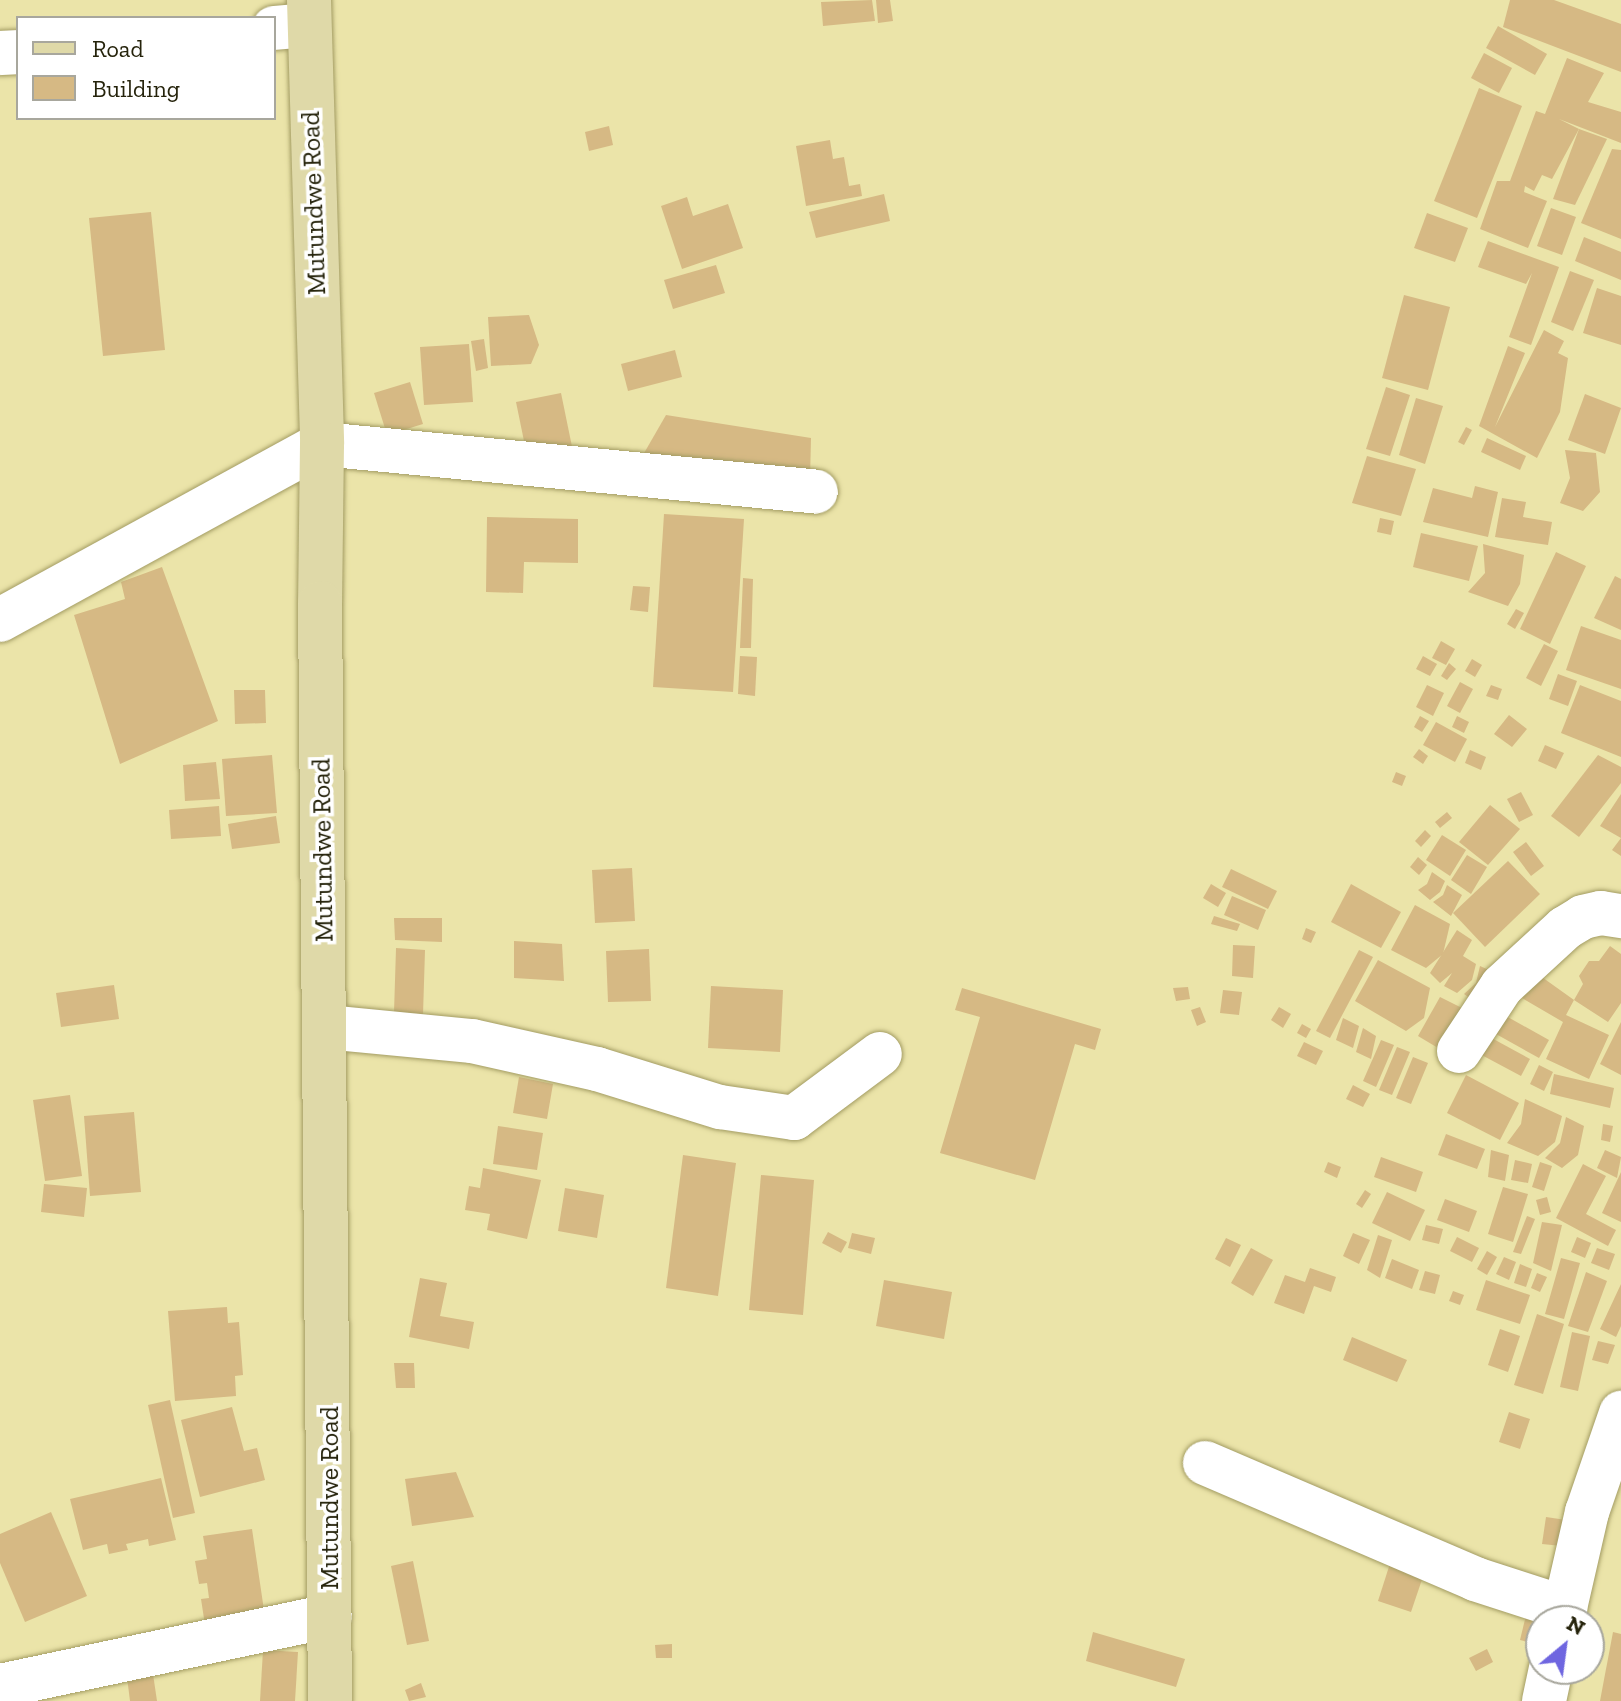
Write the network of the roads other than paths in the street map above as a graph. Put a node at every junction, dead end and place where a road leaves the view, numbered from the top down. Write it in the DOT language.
graph roads {
  1 [pos="297,18"];
  2 [pos="322,444"];
  3 [pos="816,492"];
  4 [pos="0,620"];
  5 [pos="1621,916"];
  6 [pos="326,1027"];
  7 [pos="1459,1051"];
  8 [pos="880,1054"];
  9 [pos="1621,1413"];
  10 [pos="1205,1463"];
  11 [pos="1539,1605"];
  12 [pos="1566,1605"];
  13 [pos="330,1616"];
  14 [pos="0,1686"];
  15 [pos="330,1701"];
  1 -- 2 [label="main road, Mutundwe Road"];
  2 -- 3 [label="street"];
  2 -- 4 [label="street"];
  2 -- 6 [label="main road, Mutundwe Road"];
  5 -- 7 [label="street"];
  6 -- 8 [label="street"];
  6 -- 13 [label="main road, Mutundwe Road"];
  9 -- 12 [label="street"];
  10 -- 11 [label="street"];
  13 -- 14 [label="street"];
  13 -- 15 [label="main road, Mutundwe Road"];
}
